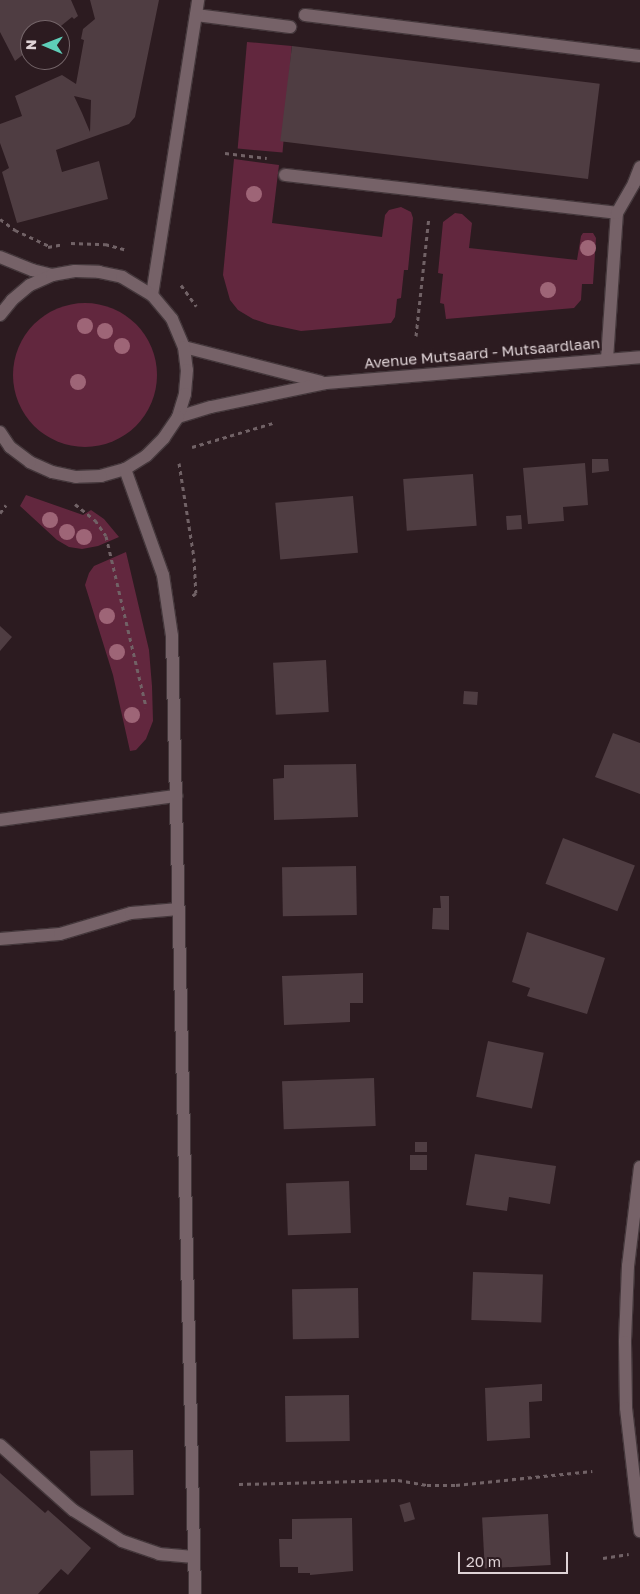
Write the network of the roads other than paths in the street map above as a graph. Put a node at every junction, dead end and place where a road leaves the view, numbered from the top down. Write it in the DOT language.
graph roads {
  1 [pos="198,0"];
  2 [pos="196,15"];
  3 [pos="305,15"];
  4 [pos="290,27"];
  5 [pos="640,56"];
  6 [pos="640,167"];
  7 [pos="285,174"];
  8 [pos="617,213"];
  9 [pos="0,257"];
  10 [pos="52,275"];
  11 [pos="152,295"];
  12 [pos="0,315"];
  13 [pos="184,347"];
  14 [pos="640,357"];
  15 [pos="607,359"];
  16 [pos="326,383"];
  17 [pos="178,417"];
  18 [pos="0,432"];
  19 [pos="5,446"];
  20 [pos="125,469"];
  21 [pos="176,796"];
  22 [pos="0,820"];
  23 [pos="179,910"];
  24 [pos="0,939"];
  25 [pos="640,1167"];
  26 [pos="0,1445"];
  27 [pos="640,1531"];
  28 [pos="194,1558"];
  29 [pos="195,1594"];
  1 -- 2 [label="main road"];
  2 -- 4 [label="main road"];
  2 -- 11 [label="main road"];
  3 -- 5 [label="main road"];
  6 -- 8 [label="main road"];
  7 -- 8 [label="main road"];
  8 -- 15 [label="main road"];
  9 -- 10 [label="main road"];
  10 -- 11 [label="main road"];
  10 -- 12 [label="main road"];
  11 -- 13 [label="main road"];
  13 -- 16 [label="main road, Avenue Mutsaard - Mutsaardlaan"];
  13 -- 17 [label="main road"];
  14 -- 15 [label="main road, Avenue Mutsaard - Mutsaardlaan"];
  15 -- 16 [label="main road, Avenue Mutsaard - Mutsaardlaan"];
  16 -- 17 [label="main road, Avenue Mutsaard - Mutsaardlaan"];
  17 -- 20 [label="main road"];
  18 -- 19 [label="main road"];
  19 -- 20 [label="main road"];
  20 -- 21 [label="main road"];
  21 -- 22 [label="main road"];
  21 -- 23 [label="main road"];
  23 -- 24 [label="main road"];
  23 -- 28 [label="main road"];
  25 -- 27 [label="main road"];
  26 -- 28 [label="main road"];
  28 -- 29 [label="main road"];
}
